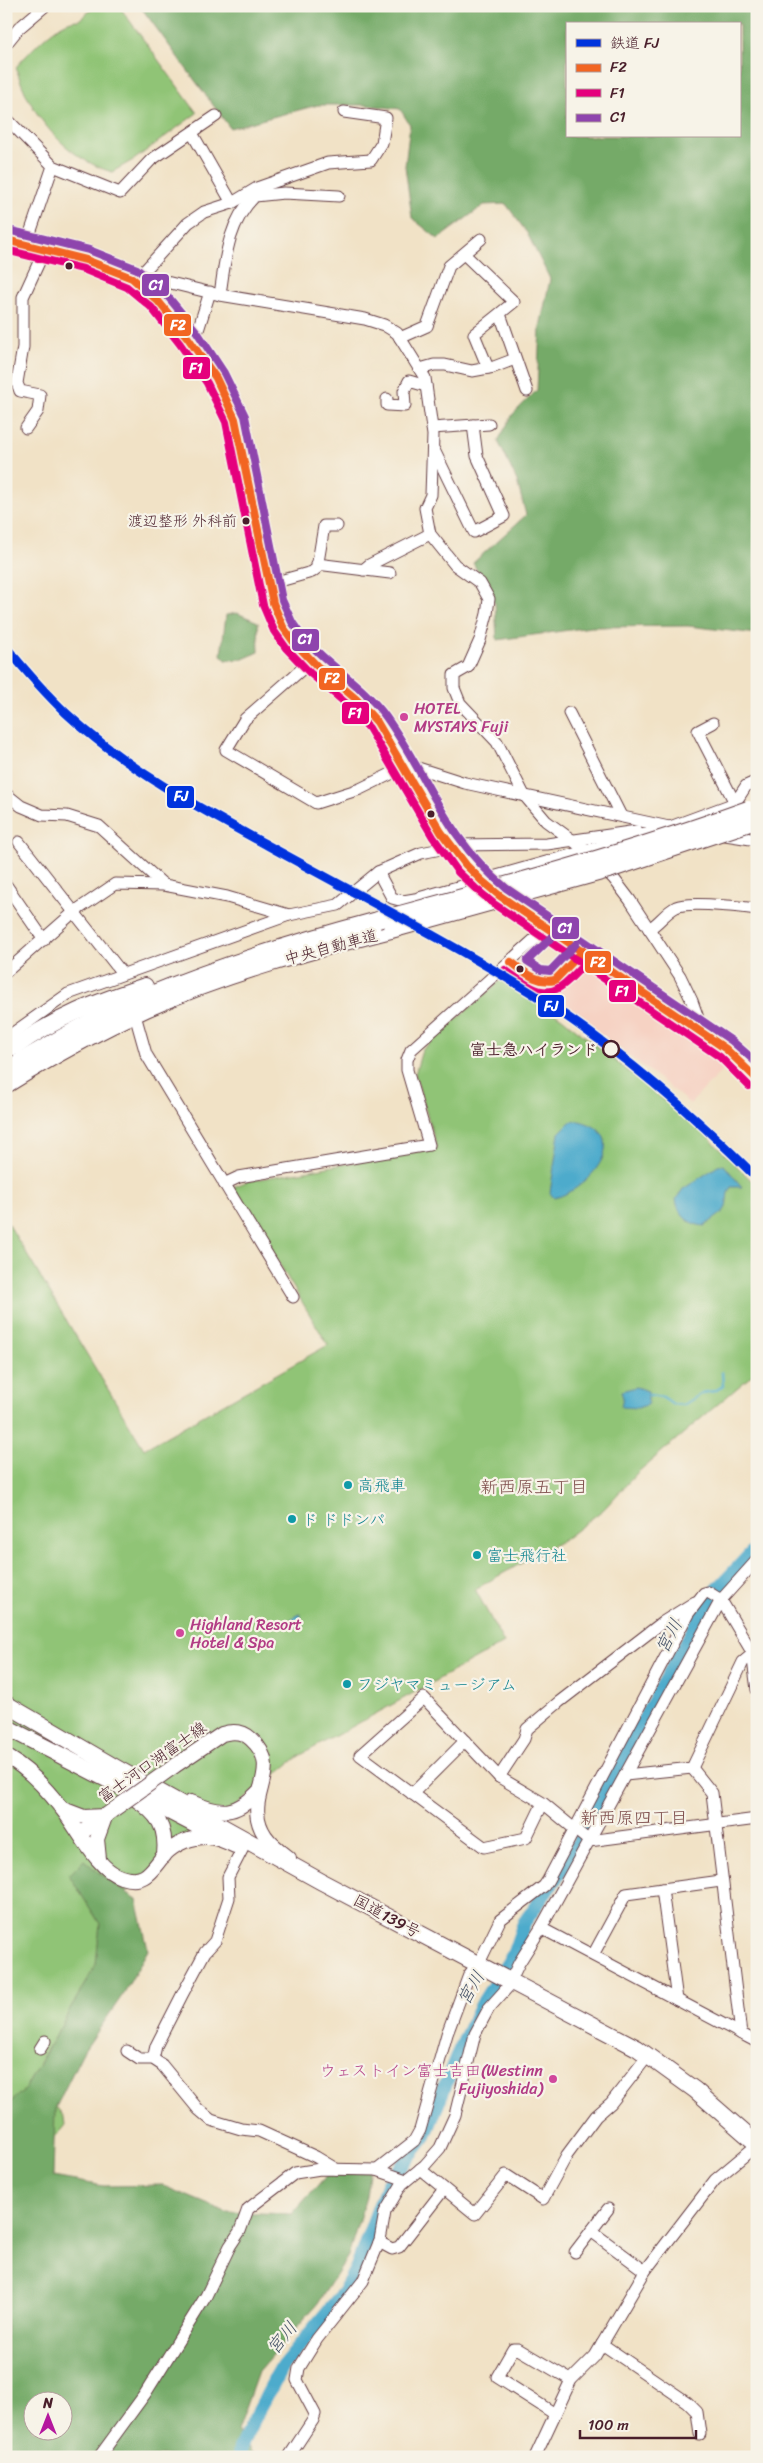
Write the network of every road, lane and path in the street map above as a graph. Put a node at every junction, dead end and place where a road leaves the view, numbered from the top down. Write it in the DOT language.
graph roads {
  1 [pos="45,6"];
  2 [pos="6,44"];
  3 [pos="344,112"];
  4 [pos="216,116"];
  5 [pos="6,118"];
  6 [pos="192,132"];
  7 [pos="53,166"];
  8 [pos="339,196"];
  9 [pos="232,203"];
  10 [pos="481,239"];
  11 [pos="6,240"];
  12 [pos="26,245"];
  13 [pos="45,249"];
  14 [pos="464,254"];
  15 [pos="136,280"];
  16 [pos="215,294"];
  17 [pos="500,314"];
  18 [pos="400,338"];
  19 [pos="193,346"];
  20 [pos="515,359"];
  21 [pos="488,368"];
  22 [pos="420,369"];
  23 [pos="426,386"];
  24 [pos="526,392"];
  25 [pos="386,399"];
  26 [pos="489,424"];
  27 [pos="473,425"];
  28 [pos="26,428"];
  29 [pos="432,428"];
  30 [pos="433,449"];
  31 [pos="337,526"];
  32 [pos="430,534"];
  33 [pos="317,564"];
  34 [pos="363,570"];
  35 [pos="390,573"];
  36 [pos="269,584"];
  37 [pos="310,662"];
  38 [pos="569,713"];
  39 [pos="713,723"];
  40 [pos="404,767"];
  41 [pos="757,781"];
  42 [pos="6,794"];
  43 [pos="524,795"];
  44 [pos="750,812"];
  45 [pos="621,816"];
  46 [pos="670,827"];
  47 [pos="652,832"];
  48 [pos="573,840"];
  49 [pos="757,840"];
  50 [pos="20,842"];
  51 [pos="457,845"];
  52 [pos="441,849"];
  53 [pos="587,851"];
  54 [pos="378,872"];
  55 [pos="480,881"];
  56 [pos="6,885"];
  57 [pos="164,885"];
  58 [pos="757,908"];
  59 [pos="74,912"];
  60 [pos="289,915"];
  61 [pos="385,925"];
  62 [pos="548,927"];
  63 [pos="649,929"];
  64 [pos="328,934"];
  65 [pos="44,940"];
  66 [pos="6,972"];
  67 [pos="122,973"];
  68 [pos="148,1008"];
  69 [pos="138,1022"];
  70 [pos="703,1032"];
  71 [pos="11,1043"];
  72 [pos="6,1070"];
  73 [pos="757,1079"];
  74 [pos="6,1085"];
  75 [pos="6,1097"];
  76 [pos="224,1184"];
  77 [pos="293,1296"];
  78 [pos="757,1560"];
  79 [pos="720,1599"];
  80 [pos="699,1600"];
  81 [pos="754,1652"];
  82 [pos="757,1690"];
  83 [pos="6,1697"];
  84 [pos="6,1704"];
  85 [pos="6,1727"];
  86 [pos="52,1730"];
  87 [pos="465,1741"];
  88 [pos="6,1756"];
  89 [pos="692,1768"];
  90 [pos="90,1771"];
  91 [pos="625,1775"];
  92 [pos="499,1777"];
  93 [pos="260,1790"];
  94 [pos="412,1794"];
  95 [pos="543,1803"];
  96 [pos="63,1809"];
  97 [pos="105,1816"];
  98 [pos="757,1819"];
  99 [pos="714,1823"];
  100 [pos="80,1834"];
  101 [pos="581,1835"];
  102 [pos="238,1848"];
  103 [pos="164,1856"];
  104 [pos="100,1862"];
  105 [pos="721,1881"];
  106 [pos="322,1882"];
  107 [pos="662,1889"];
  108 [pos="541,1928"];
  109 [pos="593,1955"];
  110 [pos="477,1968"];
  111 [pos="507,1983"];
  112 [pos="677,2000"];
  113 [pos="741,2034"];
  114 [pos="757,2042"];
  115 [pos="128,2051"];
  116 [pos="153,2059"];
  117 [pos="643,2062"];
  118 [pos="755,2148"];
  119 [pos="336,2169"];
  120 [pos="420,2169"];
  121 [pos="379,2171"];
  122 [pos="404,2179"];
  123 [pos="444,2189"];
  124 [pos="608,2209"];
  125 [pos="591,2231"];
  126 [pos="379,2242"];
  127 [pos="575,2252"];
  128 [pos="644,2271"];
  129 [pos="602,2344"];
  130 [pos="571,2380"];
  131 [pos="555,2414"];
  132 [pos="700,2434"];
  133 [pos="290,2455"];
  134 [pos="99,2457"];
  135 [pos="535,2457"];
  1 -- 2 [label="street"];
  3 -- 9 [label="street"];
  4 -- 6 [label="street"];
  5 -- 7 [label="street"];
  6 -- 7 [label="street"];
  6 -- 9 [label="street"];
  7 -- 12 [label="street"];
  8 -- 16 [label="street"];
  9 -- 15 [label="street"];
  10 -- 14 [label="street"];
  11 -- 12 [label="highway"];
  12 -- 13 [label="highway"];
  13 -- 15 [label="highway"];
  13 -- 28 [label="street"];
  14 -- 17 [label="street"];
  14 -- 18 [label="street"];
  15 -- 16 [label="street"];
  15 -- 19 [label="highway"];
  16 -- 18 [label="street"];
  16 -- 19 [label="street"];
  17 -- 20 [label="street"];
  17 -- 21 [label="street"];
  18 -- 22 [label="street"];
  19 -- 36 [label="highway"];
  20 -- 21 [label="street"];
  20 -- 24 [label="street"];
  21 -- 22 [label="street"];
  22 -- 23 [label="street"];
  23 -- 25 [label="street"];
  23 -- 29 [label="street"];
  26 -- 27 [label="street"];
  27 -- 29 [label="street"];
  27 -- 30 [label="street"];
  29 -- 30 [label="street"];
  30 -- 32 [label="street"];
  31 -- 33 [label="street"];
  32 -- 34 [label="street"];
  32 -- 43 [label="street"];
  33 -- 34 [label="street"];
  33 -- 36 [label="street"];
  34 -- 35 [label="street"];
  36 -- 37 [label="highway"];
  37 -- 40 [label="highway"];
  37 -- 40 [label="street"];
  38 -- 45 [label="street"];
  39 -- 44 [label="street"];
  40 -- 43 [label="street"];
  40 -- 55 [label="highway"];
  41 -- 44 [label="street"];
  42 -- 57 [label="street"];
  43 -- 45 [label="street"];
  43 -- 48 [label="street"];
  44 -- 46 [label="street"];
  44 -- 61 [label="highway, 中央自動車道, bridge"];
  45 -- 46 [label="street"];
  46 -- 47 [label="street"];
  46 -- 49 [label="street"];
  47 -- 48 [label="street"];
  47 -- 53 [label="street"];
  48 -- 51 [label="street"];
  48 -- 53 [label="street"];
  50 -- 59 [label="street"];
  52 -- 54 [label="street"];
  53 -- 55 [label="street"];
  53 -- 63 [label="street"];
  54 -- 55 [label="street"];
  54 -- 60 [label="street"];
  55 -- 62 [label="highway"];
  56 -- 65 [label="street"];
  57 -- 59 [label="street"];
  57 -- 60 [label="street"];
  58 -- 63 [label="street"];
  59 -- 65 [label="street"];
  59 -- 67 [label="street"];
  60 -- 67 [label="street"];
  61 -- 64 [label="highway, 中央自動車道"];
  61 -- 68 [label="highway, 中央自動車道"];
  62 -- 70 [label="highway"];
  62 -- 76 [label="street"];
  63 -- 70 [label="street"];
  64 -- 71 [label="highway"];
  64 -- 72 [label="highway, 中央自動車道"];
  65 -- 66 [label="street"];
  67 -- 71 [label="street"];
  68 -- 74 [label="highway, 中央自動車道"];
  68 -- 75 [label="highway"];
  69 -- 76 [label="street"];
  70 -- 73 [label="highway"];
  76 -- 77 [label="street"];
  78 -- 79 [label="street"];
  79 -- 80 [label="street"];
  79 -- 81 [label="street"];
  79 -- 91 [label="street"];
  80 -- 92 [label="street"];
  80 -- 101 [label="street"];
  81 -- 82 [label="street"];
  81 -- 89 [label="street"];
  83 -- 86 [label="highway"];
  84 -- 86 [label="highway, 国道139号"];
  85 -- 90 [label="highway, 国道139号"];
  86 -- 93 [label="main road"];
  86 -- 106 [label="highway, 国道139号"];
  87 -- 92 [label="street"];
  87 -- 94 [label="street"];
  87 -- 94 [label="street"];
  88 -- 96 [label="main road"];
  89 -- 91 [label="street"];
  89 -- 99 [label="street"];
  90 -- 102 [label="highway, 国道139号"];
  90 -- 103 [label="main road"];
  91 -- 101 [label="street"];
  92 -- 95 [label="street"];
  93 -- 97 [label="main road, 富士河口湖富士線, bridge"];
  93 -- 106 [label="main road"];
  94 -- 95 [label="street"];
  95 -- 101 [label="street"];
  96 -- 97 [label="main road"];
  96 -- 100 [label="main road"];
  97 -- 100 [label="main road, 富士河口湖富士線"];
  97 -- 104 [label="main road"];
  98 -- 99 [label="street"];
  99 -- 101 [label="street"];
  99 -- 105 [label="street"];
  100 -- 104 [label="main road"];
  101 -- 108 [label="street"];
  101 -- 110 [label="street"];
  102 -- 103 [label="main road"];
  102 -- 110 [label="highway, 国道139号"];
  102 -- 116 [label="street"];
  103 -- 104 [label="main road"];
  105 -- 107 [label="street"];
  105 -- 113 [label="street"];
  106 -- 110 [label="highway, 国道139号"];
  107 -- 109 [label="street"];
  107 -- 112 [label="street"];
  108 -- 109 [label="street"];
  108 -- 111 [label="street"];
  109 -- 112 [label="street"];
  110 -- 111 [label="highway, 国道139号"];
  110 -- 121 [label="street"];
  111 -- 117 [label="highway, 国道139号"];
  111 -- 118 [label="highway, 国道139号"];
  111 -- 120 [label="street"];
  112 -- 113 [label="street"];
  113 -- 114 [label="street"];
  115 -- 116 [label="street"];
  116 -- 119 [label="street"];
  117 -- 118 [label="highway, 国道139号"];
  117 -- 123 [label="street"];
  118 -- 128 [label="street"];
  119 -- 121 [label="street"];
  119 -- 134 [label="street"];
  120 -- 122 [label="street"];
  120 -- 123 [label="street"];
  121 -- 122 [label="street"];
  122 -- 126 [label="street"];
  123 -- 126 [label="street"];
  124 -- 125 [label="street"];
  125 -- 127 [label="street"];
  125 -- 128 [label="street"];
  126 -- 133 [label="street"];
  128 -- 129 [label="street"];
  129 -- 130 [label="street"];
  129 -- 132 [label="street"];
  130 -- 131 [label="street"];
  130 -- 131 [label="street"];
  131 -- 135 [label="street"];
}
